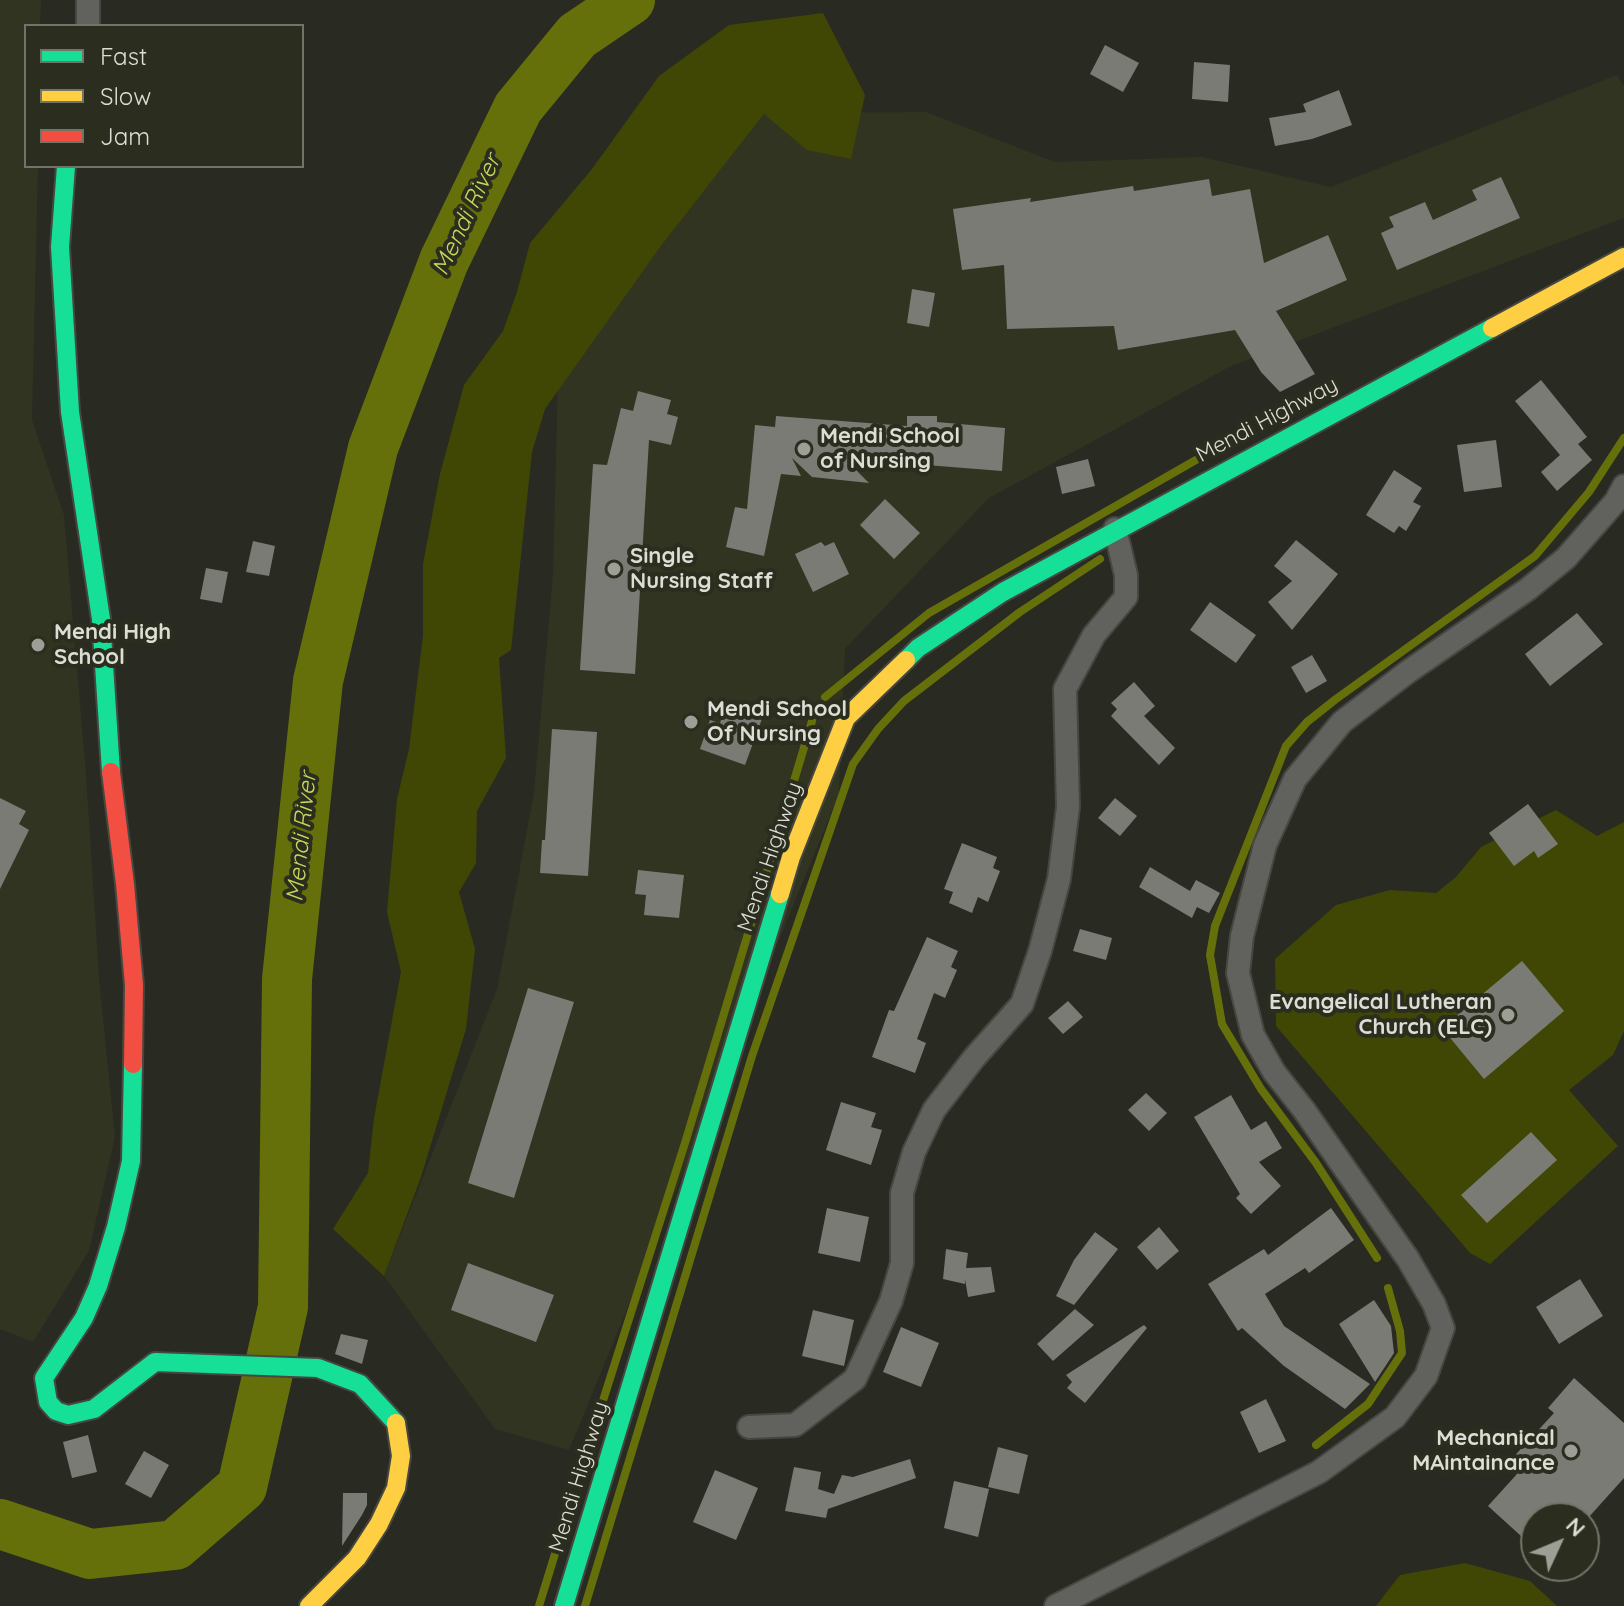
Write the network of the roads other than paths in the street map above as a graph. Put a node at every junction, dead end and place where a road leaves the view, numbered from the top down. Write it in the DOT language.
graph roads {
  1 [pos="88,0"];
  2 [pos="88,24"];
  3 [pos="66,168"];
  4 [pos="1624,257"];
  5 [pos="1624,486"];
  6 [pos="1115,529"];
  7 [pos="749,1427"];
  8 [pos="309,1606"];
  9 [pos="564,1606"];
  10 [pos="1056,1606"];
  1 -- 2 [label="street"];
  3 -- 8 [label="street"];
  4 -- 6 [label="street, Mendi Highway"];
  5 -- 10 [label="street"];
  6 -- 7 [label="street"];
  6 -- 9 [label="street, Mendi Highway"];
}
